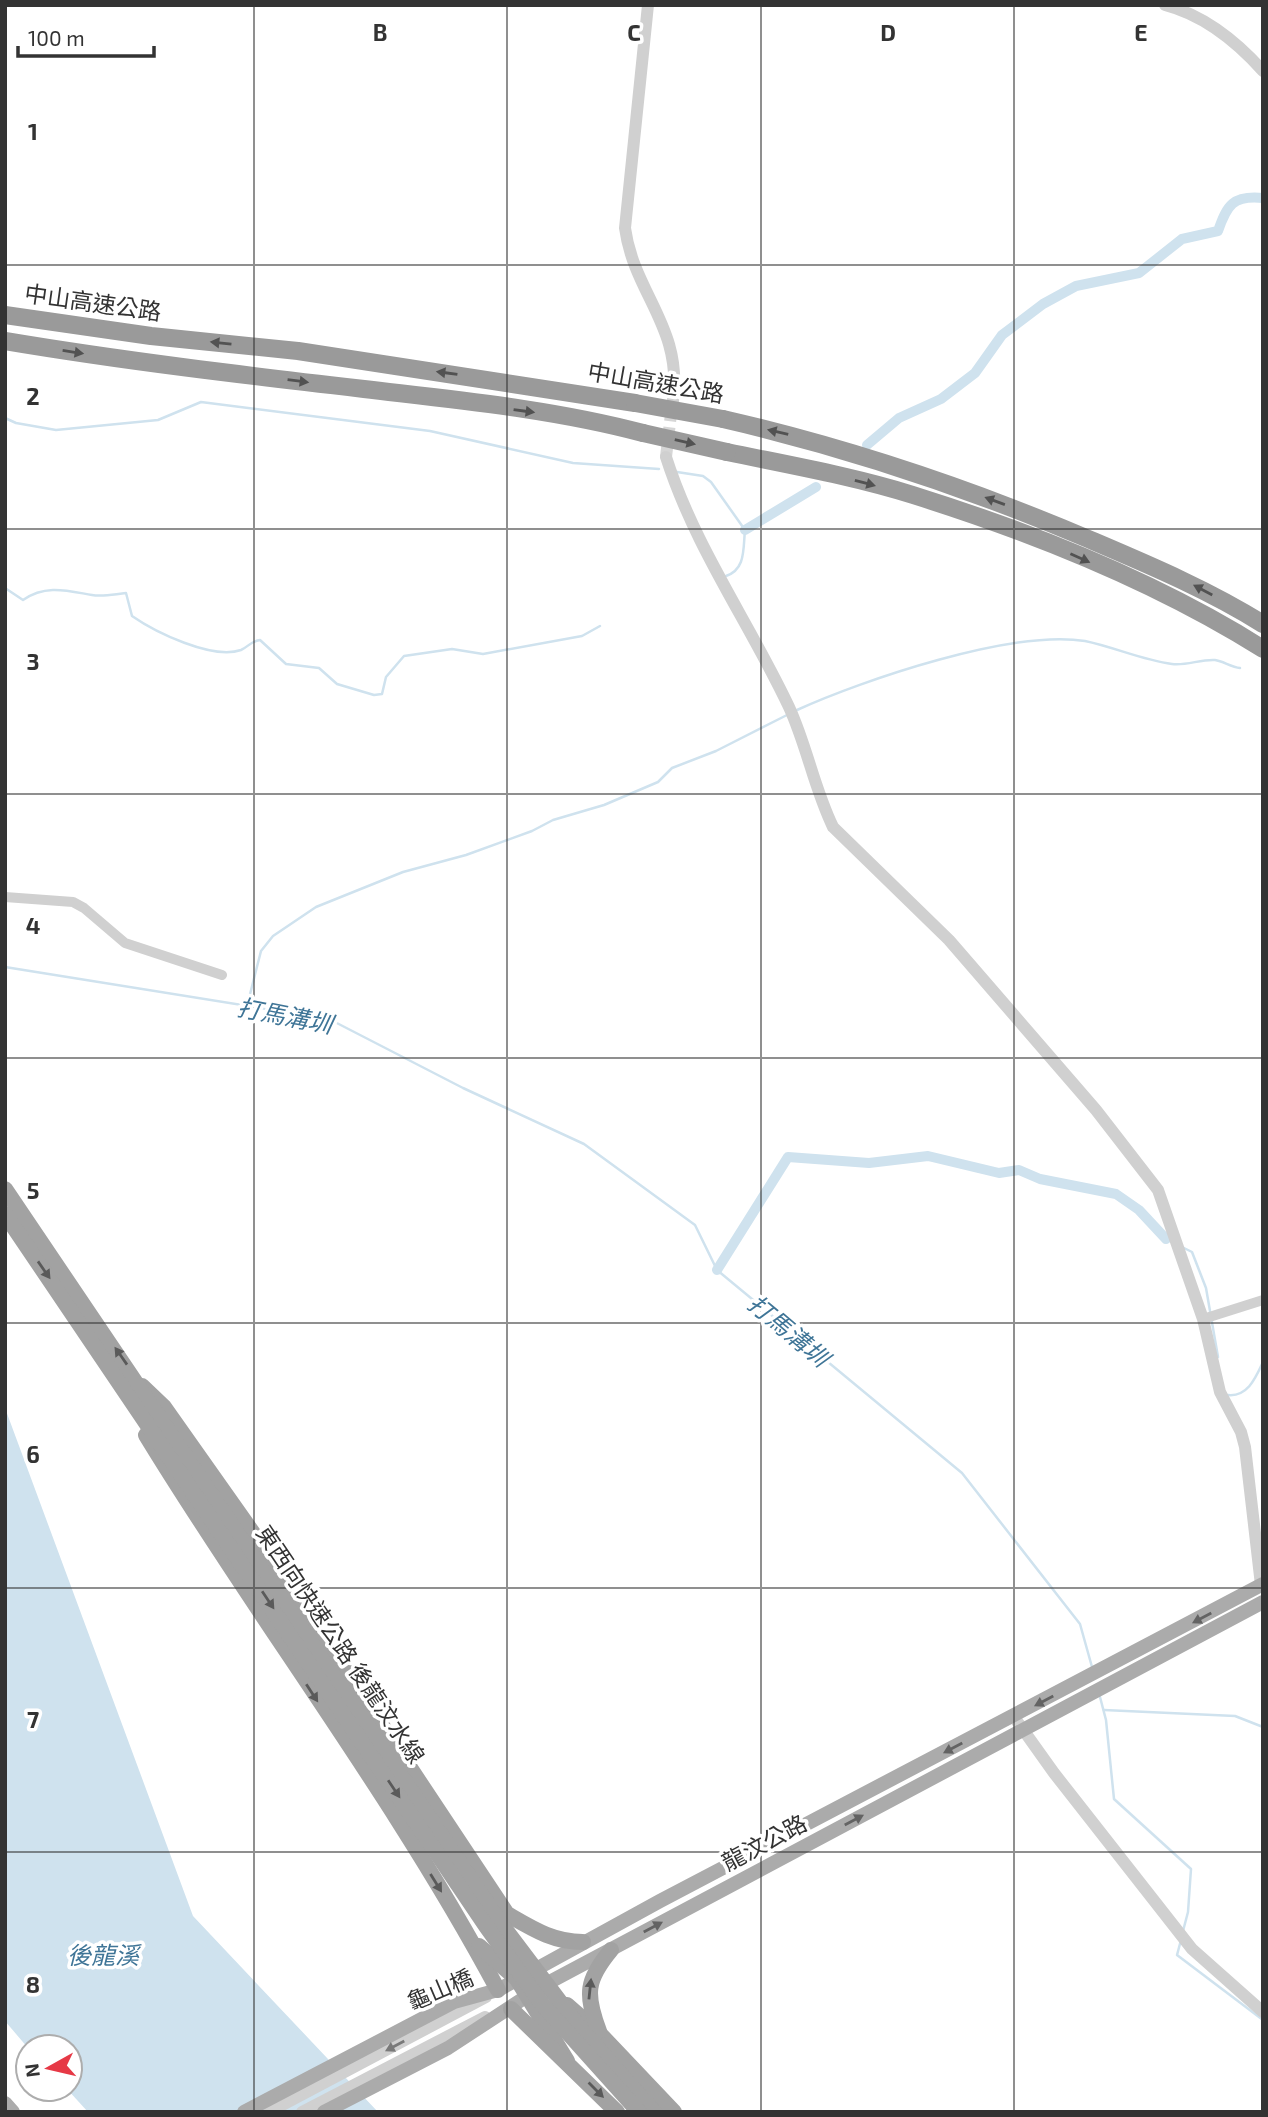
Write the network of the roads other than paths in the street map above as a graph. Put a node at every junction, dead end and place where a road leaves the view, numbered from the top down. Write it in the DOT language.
graph roads {
  1 [pos="648,5"];
  2 [pos="1165,5"];
  3 [pos="1263,71"];
  4 [pos="5,315"];
  5 [pos="5,341"];
  6 [pos="673,401"];
  7 [pos="666,457"];
  8 [pos="1263,624"];
  9 [pos="1263,649"];
  10 [pos="5,897"];
  11 [pos="222,975"];
  12 [pos="5,1189"];
  13 [pos="5,1214"];
  14 [pos="1263,1300"];
  15 [pos="1205,1318"];
  16 [pos="109,1364"];
  17 [pos="138,1381"];
  18 [pos="1262,1585"];
  19 [pos="1263,1602"];
  20 [pos="1014,1717"];
  21 [pos="1022,1731"];
  22 [pos="508,1914"];
  23 [pos="472,1940"];
  24 [pos="583,1942"];
  25 [pos="611,1950"];
  26 [pos="533,1971"];
  27 [pos="516,1979"];
  28 [pos="544,1985"];
  29 [pos="498,1990"];
  30 [pos="528,1995"];
  31 [pos="511,2009"];
  32 [pos="1263,2012"];
  33 [pos="599,2033"];
  34 [pos="567,2061"];
  35 [pos="5,2103"];
  36 [pos="13,2112"];
  37 [pos="244,2112"];
  38 [pos="270,2112"];
  39 [pos="302,2112"];
  40 [pos="324,2112"];
  41 [pos="617,2112"];
  42 [pos="639,2112"];
  43 [pos="654,2112"];
  44 [pos="674,2112"];
  1 -- 6 [label="street"];
  2 -- 3 [label="street"];
  8 -- 4 [label="highway, 中山高速公路, one-way, bridge"];
  5 -- 9 [label="highway, one-way, bridge"];
  7 -- 15 [label="street"];
  10 -- 11 [label="street"];
  17 -- 12 [label="highway, 東西向快速公路 後龍汶水線, one-way, bridge"];
  13 -- 16 [label="highway, 東西向快速公路 後龍汶水線, one-way, bridge"];
  14 -- 15 [label="street"];
  15 -- 18 [label="street"];
  16 -- 23 [label="highway, one-way"];
  16 -- 42 [label="highway, 東西向快速公路 後龍汶水線, one-way, bridge"];
  17 -- 22 [label="highway"];
  17 -- 43 [label="highway, 東西向快速公路 後龍汶水線, bridge"];
  18 -- 20 [label="main road, 龍汶公路, one-way"];
  19 -- 21 [label="main road, 龍汶公路"];
  20 -- 21 [label="street"];
  20 -- 24 [label="main road, 龍汶公路, one-way"];
  25 -- 21 [label="main road, 龍汶公路, one-way"];
  21 -- 32 [label="street"];
  22 -- 24 [label="highway"];
  22 -- 26 [label="highway"];
  23 -- 27 [label="highway"];
  23 -- 29 [label="highway"];
  24 -- 26 [label="main road, 龍汶公路"];
  25 -- 28 [label="main road, 龍汶公路"];
  33 -- 25 [label="highway, one-way"];
  26 -- 27 [label="main road, 龍汶公路"];
  26 -- 28 [label="highway"];
  27 -- 29 [label="main road, 龍汶公路"];
  27 -- 30 [label="highway"];
  28 -- 30 [label="main road, 龍汶公路"];
  28 -- 33 [label="highway"];
  29 -- 37 [label="main road, 龜山橋"];
  29 -- 38 [label="street, 龜山橋, one-way"];
  30 -- 31 [label="main road"];
  30 -- 34 [label="highway"];
  30 -- 39 [label="street, 龜山橋"];
  31 -- 34 [label="highway"];
  31 -- 40 [label="main road"];
  33 -- 44 [label="highway"];
  34 -- 41 [label="highway, one-way"];
  35 -- 36 [label="main road"];
}
